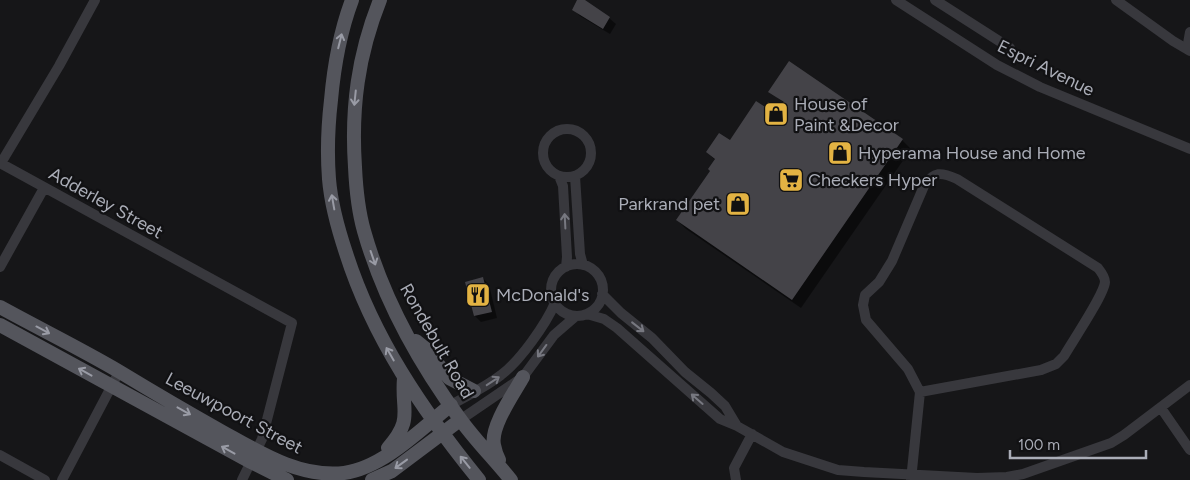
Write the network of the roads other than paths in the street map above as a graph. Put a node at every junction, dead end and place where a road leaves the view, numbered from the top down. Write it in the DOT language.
graph roads {
  1 [pos="95,0"];
  2 [pos="352,0"];
  3 [pos="380,0"];
  4 [pos="896,0"];
  5 [pos="935,0"];
  6 [pos="1120,1"];
  7 [pos="1190,32"];
  8 [pos="1010,48"];
  9 [pos="1189,50"];
  10 [pos="1190,149"];
  11 [pos="0,163"];
  12 [pos="559,176"];
  13 [pos="575,176"];
  14 [pos="44,188"];
  15 [pos="583,265"];
  16 [pos="0,267"];
  17 [pos="566,267"];
  18 [pos="602,294"];
  19 [pos="554,303"];
  20 [pos="0,307"];
  21 [pos="587,314"];
  22 [pos="576,316"];
  23 [pos="0,325"];
  24 [pos="409,337"];
  25 [pos="119,372"];
  26 [pos="523,377"];
  27 [pos="404,378"];
  28 [pos="1190,385"];
  29 [pos="111,386"];
  30 [pos="474,391"];
  31 [pos="920,392"];
  32 [pos="451,405"];
  33 [pos="1161,408"];
  34 [pos="432,420"];
  35 [pos="460,420"];
  36 [pos="737,426"];
  37 [pos="442,434"];
  38 [pos="752,434"];
  39 [pos="1190,450"];
  40 [pos="0,455"];
  41 [pos="254,457"];
  42 [pos="378,461"];
  43 [pos="507,475"];
  44 [pos="912,477"];
  45 [pos="46,480"];
  46 [pos="62,480"];
  47 [pos="242,480"];
  48 [pos="287,480"];
  49 [pos="372,480"];
  50 [pos="479,480"];
  51 [pos="736,480"];
  1 -- 11 [label="street"];
  27 -- 2 [label="main road, one-way"];
  3 -- 24 [label="main road, Rondebult Road, one-way"];
  4 -- 10 [label="street, Espri Avenue"];
  5 -- 8 [label="street, Espri Avenue"];
  6 -- 9 [label="street"];
  7 -- 9 [label="street"];
  11 -- 14 [label="street, Adderley Street"];
  12 -- 13 [label="street"];
  12 -- 13 [label="street"];
  17 -- 12 [label="street, one-way"];
  13 -- 15 [label="street"];
  14 -- 16 [label="street"];
  14 -- 41 [label="street, Adderley Street"];
  15 -- 17 [label="street"];
  15 -- 18 [label="street"];
  17 -- 19 [label="street"];
  18 -- 21 [label="street"];
  18 -- 36 [label="street, one-way"];
  19 -- 22 [label="street"];
  30 -- 19 [label="street, one-way"];
  20 -- 25 [label="main road, Leeuwpoort Street, one-way"];
  21 -- 22 [label="street"];
  36 -- 21 [label="street, one-way"];
  22 -- 26 [label="street, one-way"];
  29 -- 23 [label="main road, Leeuwpoort Street, one-way"];
  24 -- 30 [label="main road"];
  24 -- 32 [label="main road, Rondebult Road"];
  25 -- 29 [label="street"];
  25 -- 41 [label="main road, Leeuwpoort Street, one-way"];
  26 -- 35 [label="street"];
  26 -- 43 [label="main road"];
  27 -- 34 [label="main road"];
  27 -- 42 [label="main road"];
  28 -- 33 [label="street"];
  41 -- 29 [label="main road, Leeuwpoort Street, one-way"];
  29 -- 46 [label="street"];
  30 -- 32 [label="street"];
  31 -- 31 [label="street"];
  31 -- 44 [label="street"];
  32 -- 34 [label="main road, Leeuwpoort Street"];
  32 -- 35 [label="main road, Rondebult Road"];
  33 -- 39 [label="street"];
  33 -- 44 [label="street"];
  34 -- 37 [label="main road"];
  34 -- 42 [label="main road, Leeuwpoort Street"];
  35 -- 37 [label="main road"];
  35 -- 43 [label="main road, Rondebult Road"];
  36 -- 38 [label="street"];
  37 -- 49 [label="main road, one-way"];
  50 -- 37 [label="main road, one-way"];
  38 -- 44 [label="street"];
  38 -- 51 [label="street"];
  40 -- 45 [label="street"];
  41 -- 42 [label="main road, Leeuwpoort Street"];
  41 -- 47 [label="street"];
  41 -- 48 [label="main road, Leeuwpoort Street"];
}
